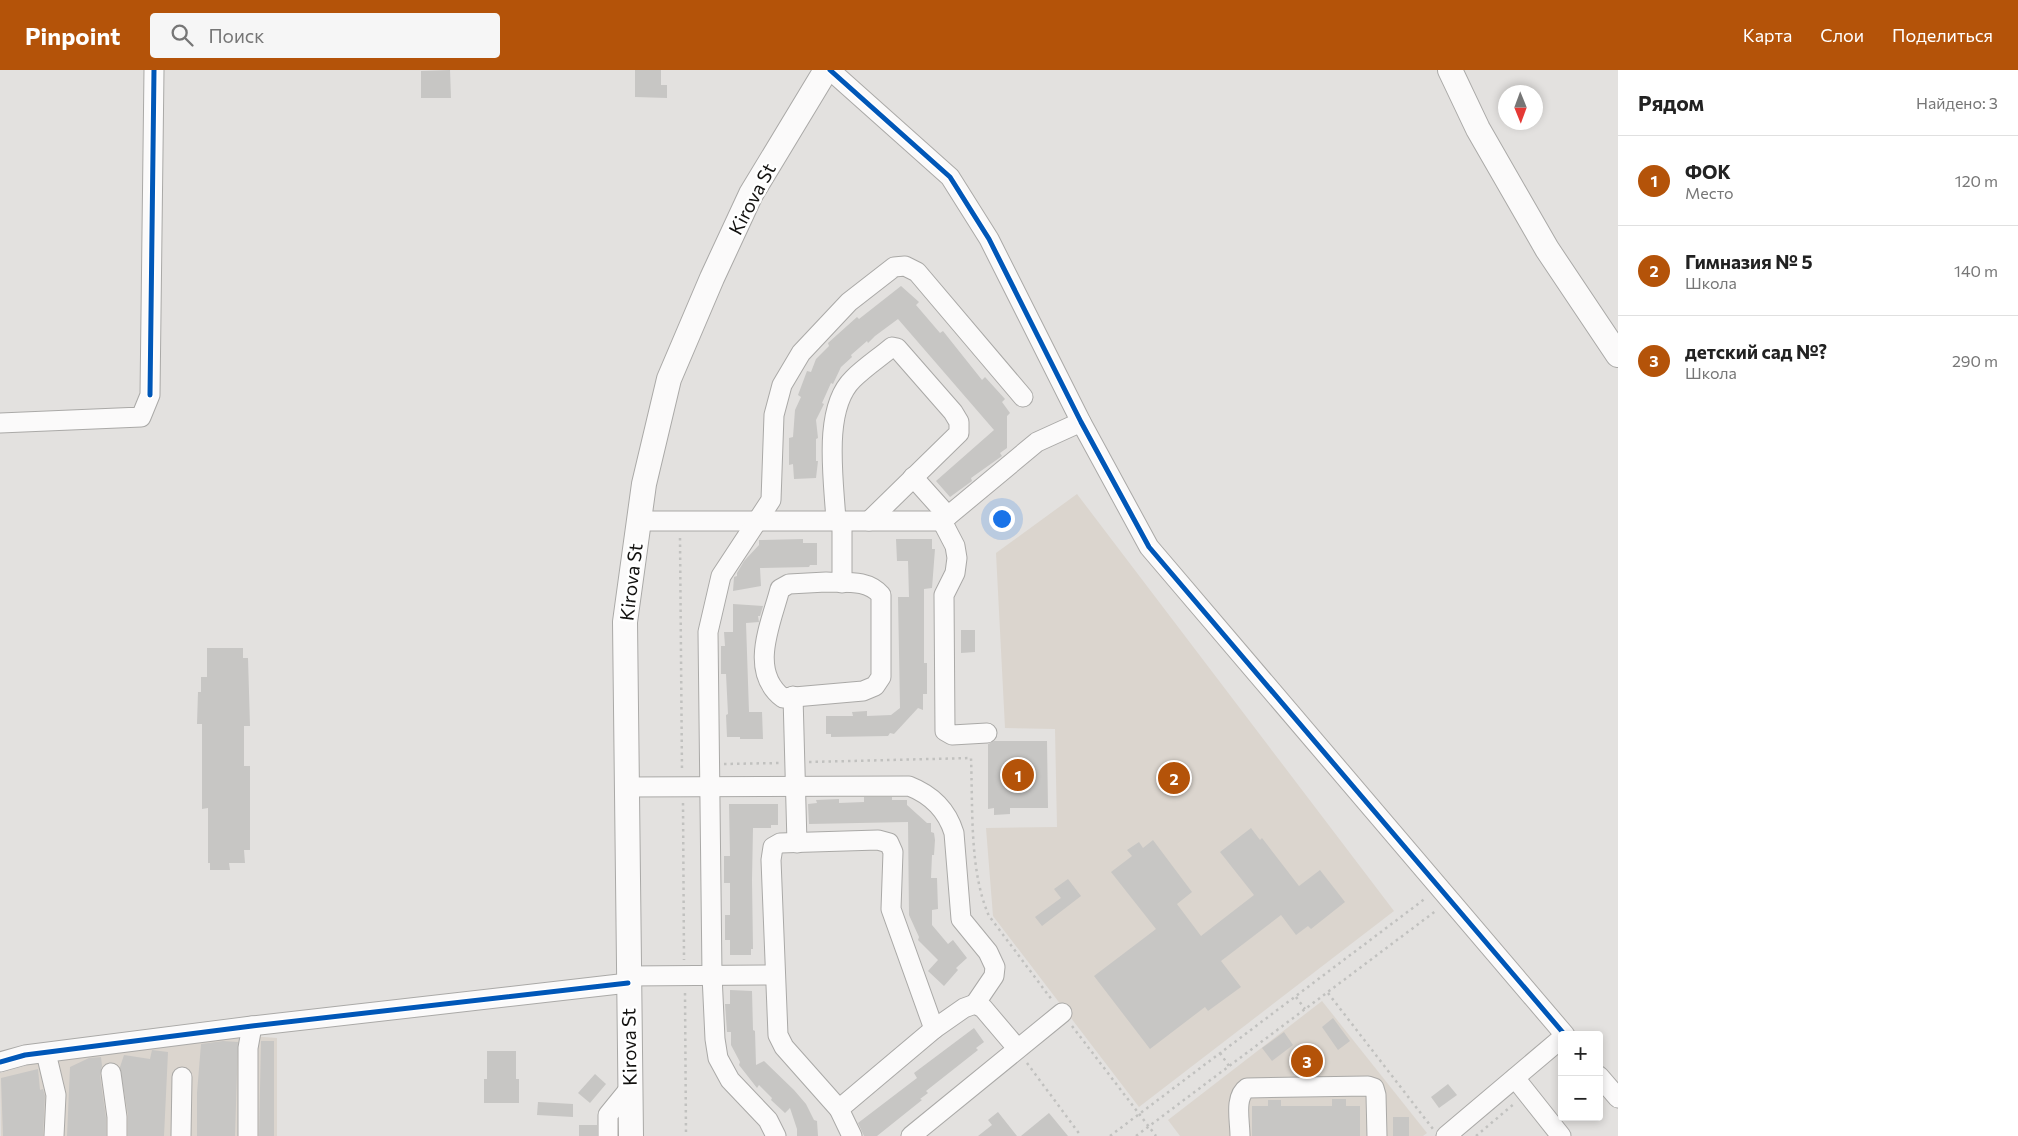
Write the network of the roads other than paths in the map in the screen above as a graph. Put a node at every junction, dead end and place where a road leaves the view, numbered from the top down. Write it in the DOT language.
graph roads {
  1 [pos="154,70"];
  2 [pos="828,70"];
  3 [pos="1450,70"];
  4 [pos="1464,70"];
  5 [pos="1618,336"];
  6 [pos="1618,355"];
  7 [pos="1023,397"];
  8 [pos="1081,422"];
  9 [pos="0,423"];
  10 [pos="913,477"];
  11 [pos="945,518"];
  12 [pos="639,521"];
  13 [pos="758,521"];
  14 [pos="839,521"];
  15 [pos="868,521"];
  16 [pos="842,583"];
  17 [pos="793,696"];
  18 [pos="987,733"];
  19 [pos="709,787"];
  20 [pos="796,787"];
  21 [pos="626,788"];
  22 [pos="797,842"];
  23 [pos="712,975"];
  24 [pos="776,975"];
  25 [pos="628,980"];
  26 [pos="975,1004"];
  27 [pos="1062,1014"];
  28 [pos="252,1026"];
  29 [pos="934,1029"];
  30 [pos="1562,1031"];
  31 [pos="1558,1041"];
  32 [pos="1020,1052"];
  33 [pos="46,1053"];
  34 [pos="0,1062"];
  35 [pos="111,1073"];
  36 [pos="182,1076"];
  37 [pos="1515,1078"];
  38 [pos="1603,1081"];
  39 [pos="630,1088"];
  40 [pos="1618,1098"];
  41 [pos="838,1109"];
  42 [pos="1441,1134"];
  43 [pos="54,1136"];
  44 [pos="117,1136"];
  45 [pos="181,1136"];
  46 [pos="248,1136"];
  47 [pos="608,1136"];
  48 [pos="631,1136"];
  49 [pos="776,1136"];
  50 [pos="852,1136"];
  51 [pos="911,1136"];
  52 [pos="1240,1136"];
  53 [pos="1377,1136"];
  54 [pos="1561,1136"];
  1 -- 9 [label="street"];
  2 -- 8 [label="street"];
  2 -- 12 [label="main road, Kirova St"];
  3 -- 6 [label="main road"];
  4 -- 5 [label="main road"];
  7 -- 13 [label="street"];
  8 -- 11 [label="street"];
  8 -- 30 [label="street"];
  10 -- 11 [label="street"];
  10 -- 14 [label="street"];
  10 -- 15 [label="street"];
  11 -- 15 [label="street"];
  11 -- 18 [label="street"];
  12 -- 13 [label="street"];
  12 -- 21 [label="main road, Kirova St"];
  13 -- 14 [label="street"];
  13 -- 19 [label="street"];
  14 -- 15 [label="street"];
  14 -- 16 [label="street"];
  16 -- 17 [label="street"];
  16 -- 17 [label="street"];
  17 -- 20 [label="street"];
  19 -- 20 [label="street"];
  19 -- 21 [label="street"];
  19 -- 23 [label="street"];
  20 -- 22 [label="street"];
  20 -- 26 [label="street"];
  21 -- 25 [label="main road, Kirova St"];
  22 -- 24 [label="street"];
  22 -- 29 [label="street"];
  23 -- 24 [label="street"];
  23 -- 25 [label="street"];
  23 -- 49 [label="street"];
  24 -- 41 [label="street"];
  25 -- 28 [label="street"];
  25 -- 39 [label="main road, Kirova St"];
  26 -- 29 [label="street"];
  26 -- 32 [label="street"];
  27 -- 32 [label="street"];
  28 -- 33 [label="street"];
  28 -- 46 [label="street"];
  29 -- 41 [label="street"];
  31 -- 37 [label="street"];
  32 -- 51 [label="street"];
  33 -- 34 [label="street"];
  33 -- 43 [label="street"];
  35 -- 44 [label="street"];
  36 -- 45 [label="street"];
  37 -- 42 [label="street"];
  37 -- 54 [label="street"];
  38 -- 40 [label="street"];
  39 -- 47 [label="street"];
  39 -- 48 [label="main road, Kirova St"];
  41 -- 50 [label="street"];
  52 -- 53 [label="street"];
}
